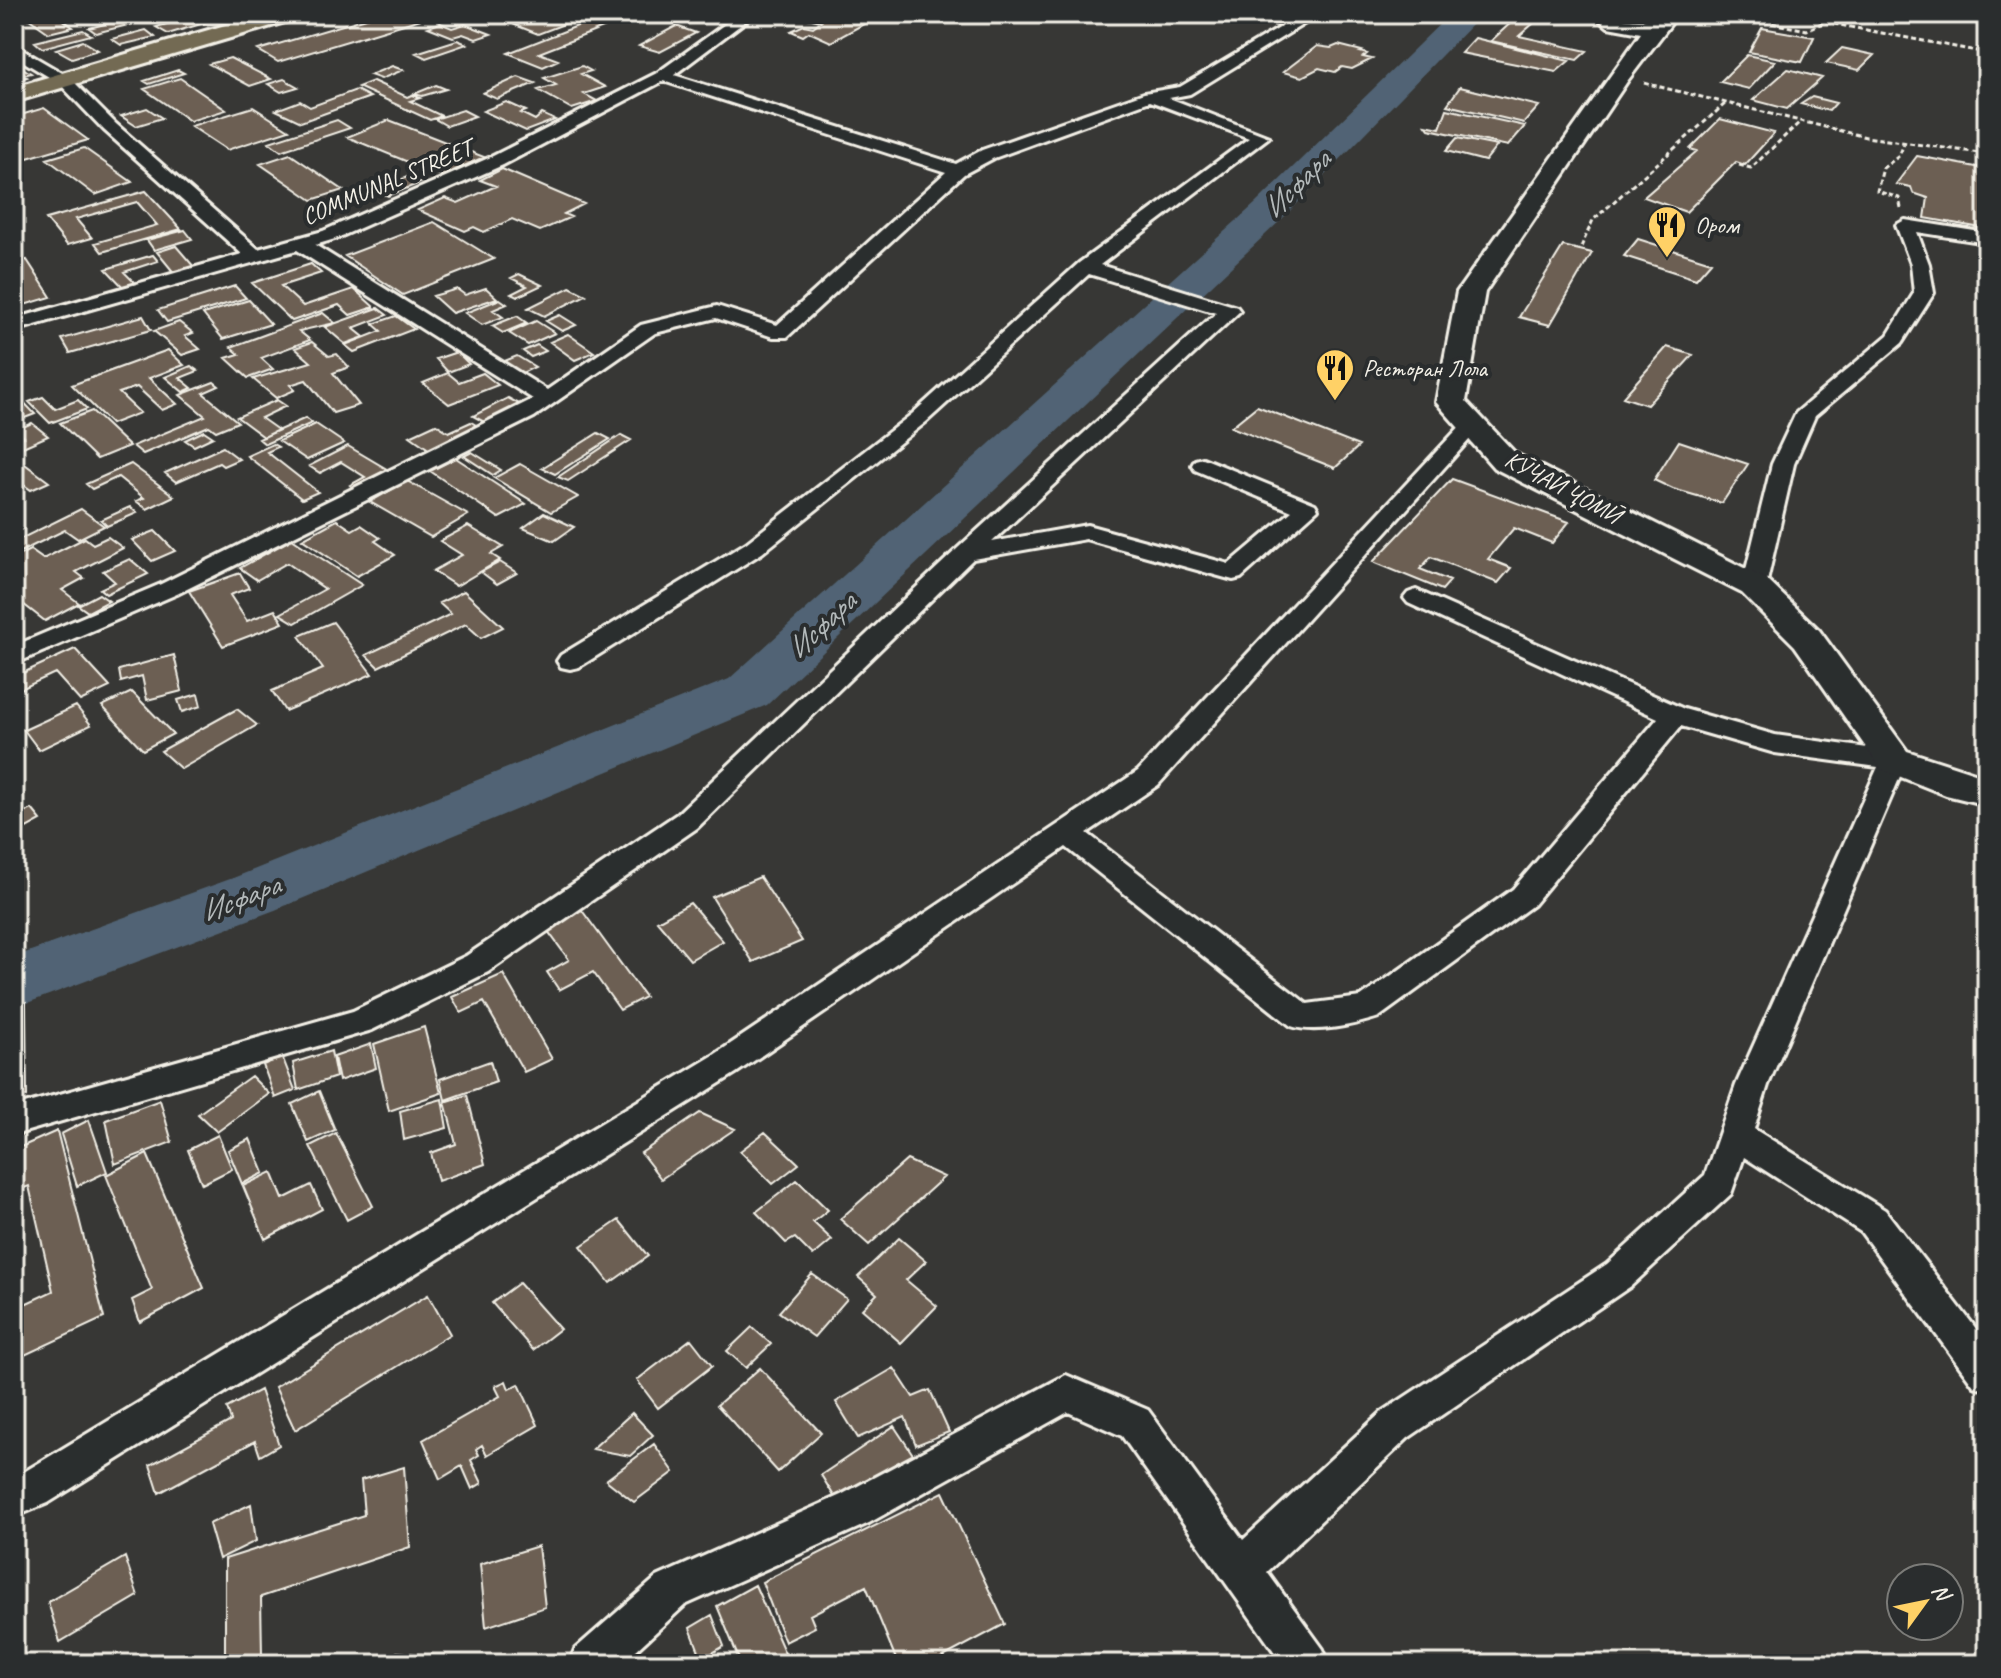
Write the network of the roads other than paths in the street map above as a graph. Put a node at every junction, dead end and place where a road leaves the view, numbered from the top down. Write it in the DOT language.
graph roads {
  1 [pos="287,14"];
  2 [pos="748,14"];
  3 [pos="1313,14"];
  4 [pos="1603,17"];
  5 [pos="1663,17"];
  6 [pos="14,50"];
  7 [pos="1627,67"];
  8 [pos="662,76"];
  9 [pos="64,80"];
  10 [pos="14,95"];
  11 [pos="1150,96"];
  12 [pos="958,170"];
  13 [pos="1987,238"];
  14 [pos="301,244"];
  15 [pos="257,258"];
  16 [pos="1096,270"];
  17 [pos="14,325"];
  18 [pos="547,399"];
  19 [pos="1472,425"];
  20 [pos="1203,465"];
  21 [pos="966,553"];
  22 [pos="1754,586"];
  23 [pos="1416,598"];
  24 [pos="14,656"];
  25 [pos="570,661"];
  26 [pos="1675,715"];
  27 [pos="1894,760"];
  28 [pos="1987,791"];
  29 [pos="1067,833"];
  30 [pos="14,1121"];
  31 [pos="1735,1134"];
  32 [pos="1987,1373"];
  33 [pos="14,1498"];
  34 [pos="1242,1568"];
  35 [pos="590,1664"];
  36 [pos="1308,1664"];
  1 -- 9 [label="main road"];
  2 -- 8 [label="street, COMMUNAL STREET"];
  3 -- 11 [label="street"];
  4 -- 5 [label="main road"];
  4 -- 7 [label="main road"];
  5 -- 7 [label="main road, КӮЧАИ ҶОМӢ"];
  6 -- 9 [label="street"];
  7 -- 19 [label="main road, КӮЧАИ ҶОМӢ"];
  8 -- 12 [label="street"];
  8 -- 14 [label="street, COMMUNAL STREET"];
  9 -- 10 [label="main road"];
  9 -- 15 [label="street"];
  11 -- 12 [label="street"];
  11 -- 16 [label="street"];
  12 -- 18 [label="street"];
  13 -- 22 [label="street"];
  14 -- 15 [label="street, COMMUNAL STREET"];
  14 -- 18 [label="street"];
  15 -- 17 [label="street, COMMUNAL STREET"];
  16 -- 21 [label="street"];
  16 -- 25 [label="street"];
  18 -- 24 [label="street"];
  19 -- 22 [label="main road, КӮЧАИ ҶОМӢ"];
  19 -- 29 [label="street"];
  20 -- 21 [label="street"];
  21 -- 30 [label="street"];
  22 -- 27 [label="main road, КӮЧАИ ҶОМӢ"];
  23 -- 26 [label="street"];
  26 -- 27 [label="street"];
  26 -- 29 [label="street"];
  27 -- 28 [label="main road"];
  27 -- 31 [label="street"];
  29 -- 33 [label="street"];
  31 -- 32 [label="street"];
  31 -- 34 [label="street"];
  34 -- 35 [label="street"];
  34 -- 36 [label="street"];
}
